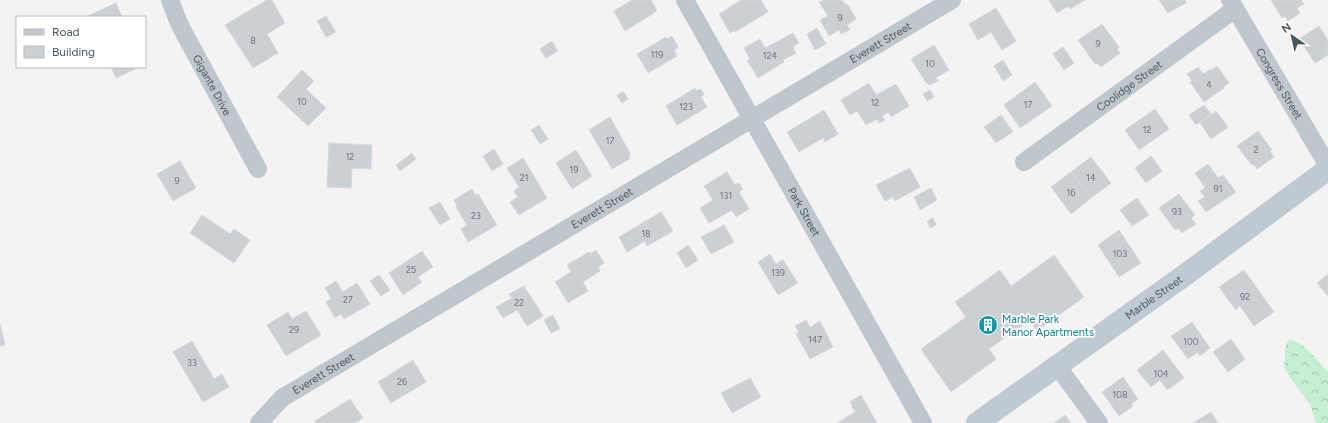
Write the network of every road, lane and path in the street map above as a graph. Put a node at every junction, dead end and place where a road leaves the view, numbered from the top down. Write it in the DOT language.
graph roads {
  1 [pos="170,0"];
  2 [pos="685,0"];
  3 [pos="952,0"];
  4 [pos="1233,4"];
  5 [pos="752,119"];
  6 [pos="1024,162"];
  7 [pos="1328,167"];
  8 [pos="258,169"];
  9 [pos="1058,367"];
  10 [pos="259,423"];
  11 [pos="923,423"];
  12 [pos="977,423"];
  13 [pos="1099,423"];
  1 -- 8 [label="street, Gigante Drive"];
  2 -- 5 [label="street, Park Street"];
  3 -- 5 [label="street, Everett Street"];
  4 -- 6 [label="street, Coolidge Street"];
  4 -- 7 [label="street, Congress Street"];
  5 -- 10 [label="street, Everett Street"];
  5 -- 11 [label="street, Park Street"];
  7 -- 9 [label="main road, Marble Street"];
  9 -- 12 [label="main road, Marble Street"];
  9 -- 13 [label="street"];
}
